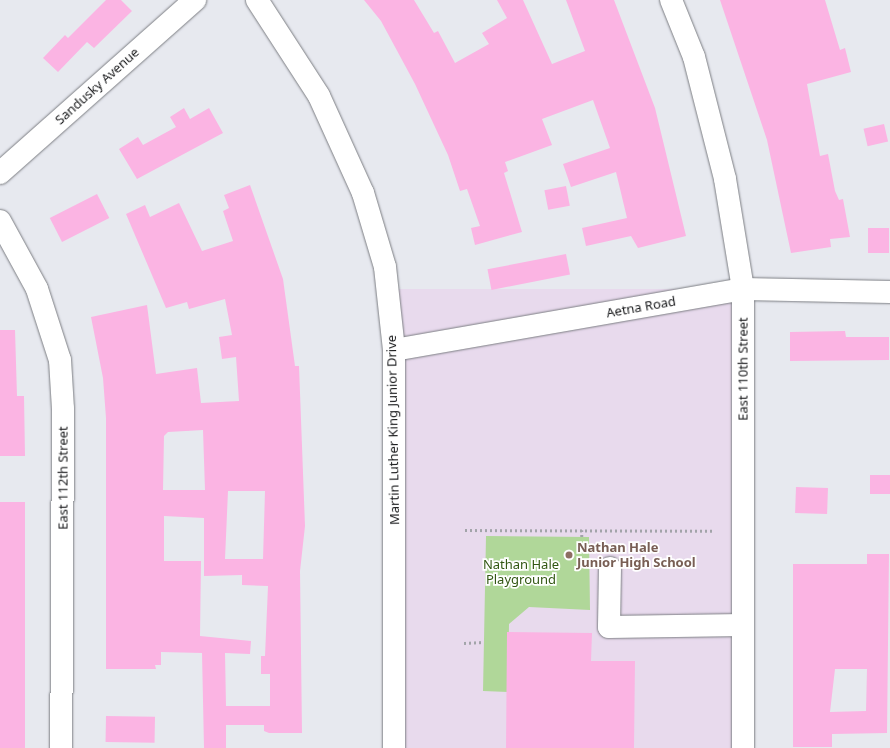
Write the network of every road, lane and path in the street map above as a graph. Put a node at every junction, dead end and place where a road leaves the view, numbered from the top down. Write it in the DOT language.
graph roads {
  1 [pos="194,0"];
  2 [pos="257,0"];
  3 [pos="671,0"];
  4 [pos="0,173"];
  5 [pos="0,221"];
  6 [pos="743,289"];
  7 [pos="890,292"];
  8 [pos="394,350"];
  9 [pos="465,530"];
  10 [pos="582,530"];
  11 [pos="714,531"];
  12 [pos="582,537"];
  13 [pos="610,568"];
  14 [pos="743,625"];
  15 [pos="484,642"];
  16 [pos="464,643"];
  17 [pos="61,748"];
  18 [pos="394,748"];
  19 [pos="743,748"];
  1 -- 4 [label="street, Sandusky Avenue"];
  2 -- 8 [label="street, Martin Luther King Junior Drive"];
  3 -- 6 [label="street, East 110th Street"];
  5 -- 17 [label="street, East 112th Street"];
  6 -- 7 [label="street, Aetna Road"];
  6 -- 8 [label="street, Aetna Road"];
  6 -- 14 [label="street, East 110th Street"];
  8 -- 18 [label="street, Martin Luther King Junior Drive"];
  9 -- 10 [label="path"];
  10 -- 11 [label="path"];
  10 -- 12 [label="path"];
  13 -- 14 [label="street"];
  14 -- 19 [label="street, East 110th Street"];
  15 -- 16 [label="path"];
}
